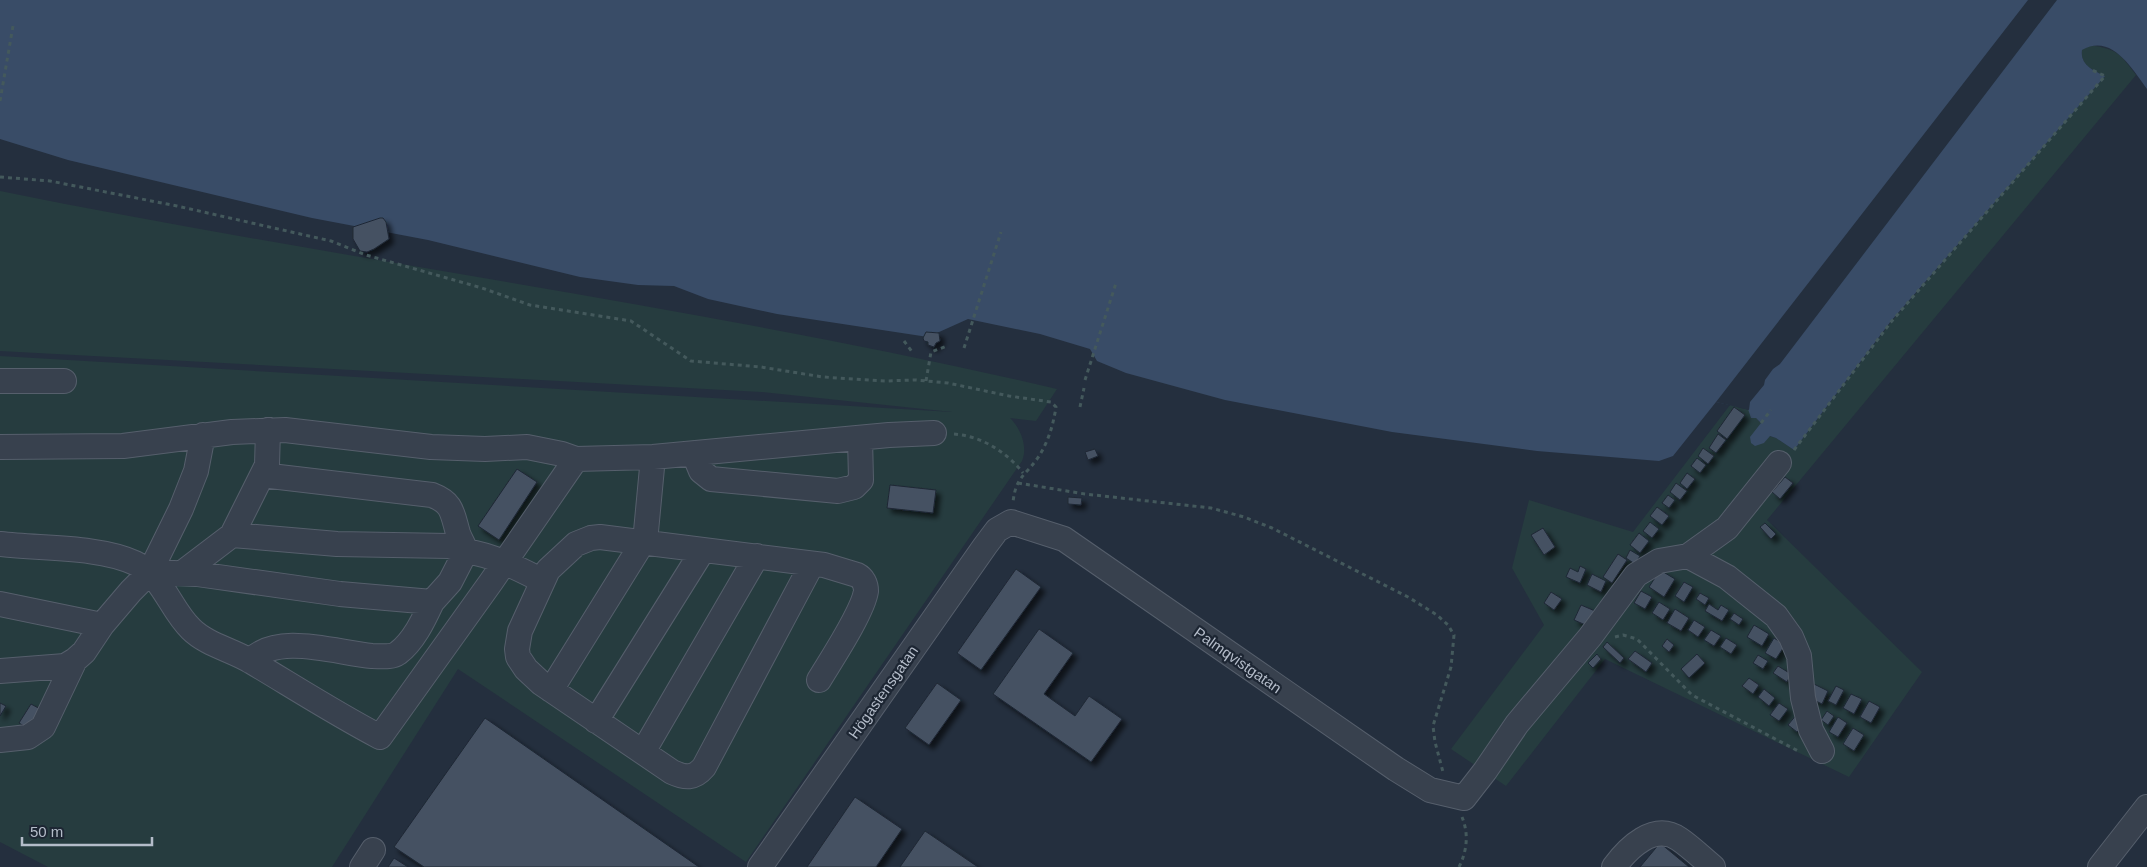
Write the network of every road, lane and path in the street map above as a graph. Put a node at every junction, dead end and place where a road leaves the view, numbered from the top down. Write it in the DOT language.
graph roads {
  1 [pos="13,26"];
  2 [pos="2090,69"];
  3 [pos="0,101"];
  4 [pos="0,178"];
  5 [pos="1001,232"];
  6 [pos="1116,283"];
  7 [pos="904,340"];
  8 [pos="947,346"];
  9 [pos="964,348"];
  10 [pos="913,353"];
  11 [pos="1085,380"];
  12 [pos="0,381"];
  13 [pos="64,381"];
  14 [pos="926,381"];
  15 [pos="1084,388"];
  16 [pos="1080,407"];
  17 [pos="1770,410"];
  18 [pos="1761,423"];
  19 [pos="268,430"];
  20 [pos="934,433"];
  21 [pos="203,436"];
  22 [pos="860,438"];
  23 [pos="0,447"];
  24 [pos="694,454"];
  25 [pos="1786,456"];
  26 [pos="654,457"];
  27 [pos="576,459"];
  28 [pos="1024,473"];
  29 [pos="262,475"];
  30 [pos="1018,483"];
  31 [pos="1011,522"];
  32 [pos="232,535"];
  33 [pos="644,542"];
  34 [pos="0,544"];
  35 [pos="703,550"];
  36 [pos="466,551"];
  37 [pos="757,556"];
  38 [pos="1688,556"];
  39 [pos="506,562"];
  40 [pos="812,564"];
  41 [pos="150,572"];
  42 [pos="182,574"];
  43 [pos="542,581"];
  44 [pos="432,602"];
  45 [pos="0,604"];
  46 [pos="102,625"];
  47 [pos="1614,637"];
  48 [pos="75,660"];
  49 [pos="250,661"];
  50 [pos="0,671"];
  51 [pos="819,680"];
  52 [pos="551,690"];
  53 [pos="596,721"];
  54 [pos="0,740"];
  55 [pos="1822,751"];
  56 [pos="643,752"];
  57 [pos="1458,797"];
  58 [pos="2147,807"];
  59 [pos="760,867"];
  60 [pos="1459,867"];
  61 [pos="1614,867"];
  62 [pos="1713,867"];
  63 [pos="2100,867"];
  1 -- 3 [label="path"];
  2 -- 25 [label="path"];
  4 -- 14 [label="path"];
  5 -- 9 [label="path"];
  6 -- 11 [label="path"];
  7 -- 10 [label="path"];
  8 -- 14 [label="path"];
  12 -- 13 [label="street"];
  14 -- 28 [label="path"];
  15 -- 16 [label="path"];
  17 -- 18 [label="path"];
  19 -- 21 [label="street"];
  19 -- 27 [label="street"];
  19 -- 29 [label="street"];
  20 -- 22 [label="street"];
  20 -- 28 [label="path"];
  21 -- 23 [label="street"];
  21 -- 41 [label="street"];
  22 -- 24 [label="street"];
  22 -- 24 [label="street"];
  24 -- 26 [label="street"];
  25 -- 38 [label="street"];
  26 -- 27 [label="street"];
  26 -- 33 [label="street"];
  27 -- 39 [label="street"];
  28 -- 30 [label="path"];
  29 -- 32 [label="street"];
  29 -- 36 [label="street"];
  30 -- 31 [label="path"];
  30 -- 57 [label="path"];
  31 -- 57 [label="street, Palmqvistgatan"];
  31 -- 59 [label="street, Högastensgatan"];
  32 -- 36 [label="street"];
  32 -- 42 [label="street"];
  33 -- 35 [label="street"];
  33 -- 43 [label="street"];
  33 -- 52 [label="street"];
  34 -- 41 [label="street"];
  35 -- 37 [label="street"];
  35 -- 53 [label="street"];
  36 -- 39 [label="street"];
  36 -- 44 [label="street"];
  37 -- 40 [label="street"];
  37 -- 56 [label="street"];
  38 -- 55 [label="street"];
  38 -- 57 [label="street"];
  39 -- 43 [label="street"];
  39 -- 49 [label="street"];
  40 -- 51 [label="street"];
  40 -- 56 [label="street"];
  41 -- 42 [label="street"];
  41 -- 46 [label="street"];
  41 -- 49 [label="street"];
  42 -- 44 [label="street"];
  43 -- 52 [label="street"];
  44 -- 49 [label="street"];
  45 -- 46 [label="street"];
  46 -- 48 [label="street"];
  47 -- 55 [label="path"];
  48 -- 50 [label="street"];
  48 -- 54 [label="street"];
  52 -- 53 [label="street"];
  53 -- 56 [label="street"];
  57 -- 60 [label="path"];
  58 -- 63 [label="street"];
  61 -- 62 [label="street"];
}
